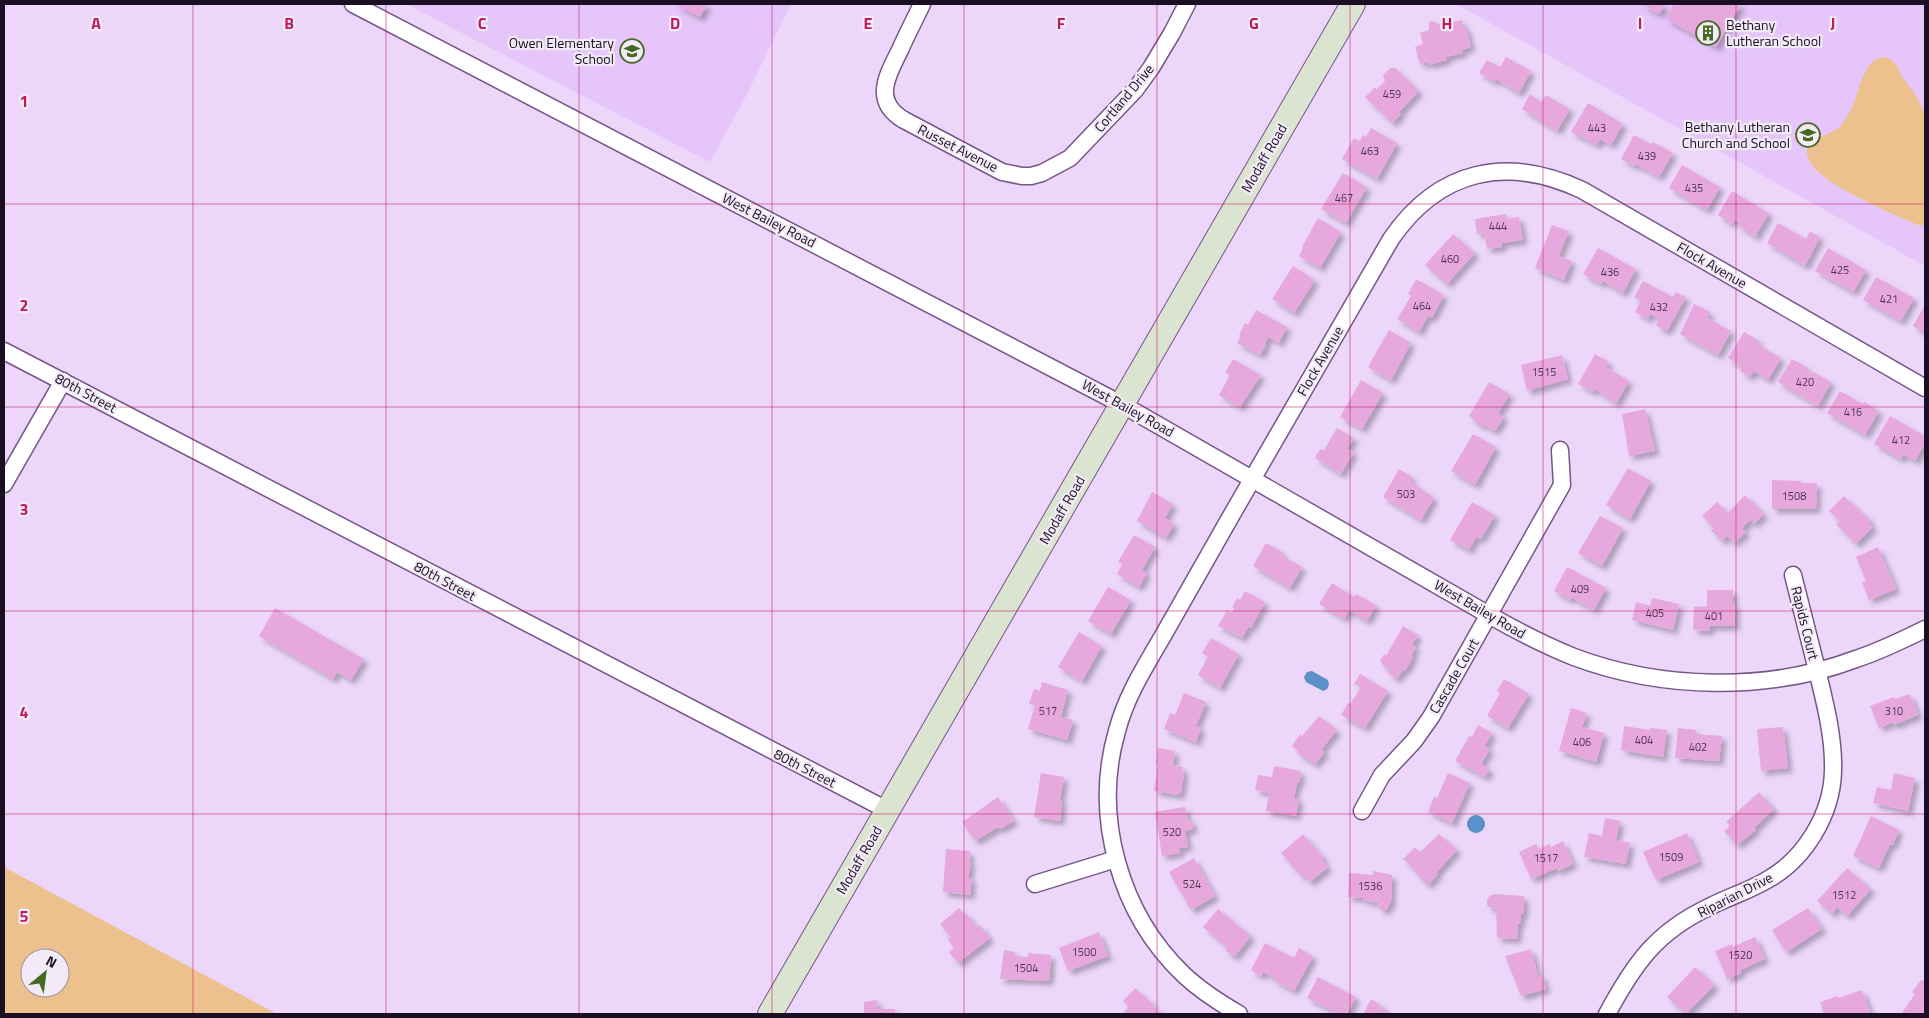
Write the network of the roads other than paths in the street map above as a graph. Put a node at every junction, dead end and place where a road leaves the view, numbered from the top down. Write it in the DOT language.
graph roads {
  1 [pos="353,4"];
  2 [pos="922,4"];
  3 [pos="1187,4"];
  4 [pos="1353,4"];
  5 [pos="1042,174"];
  6 [pos="4,350"];
  7 [pos="63,381"];
  8 [pos="1925,388"];
  9 [pos="1123,405"];
  10 [pos="1560,450"];
  11 [pos="1252,479"];
  12 [pos="4,484"];
  13 [pos="1793,575"];
  14 [pos="1489,615"];
  15 [pos="1925,629"];
  16 [pos="1817,670"];
  17 [pos="887,810"];
  18 [pos="1362,811"];
  19 [pos="1116,859"];
  20 [pos="1035,884"];
  21 [pos="770,1014"];
  22 [pos="1239,1014"];
  23 [pos="1607,1014"];
  1 -- 9 [label="street, West Bailey Road"];
  2 -- 5 [label="street, Russet Avenue"];
  3 -- 5 [label="street, Cortland Drive"];
  4 -- 9 [label="street, Modaff Road"];
  6 -- 7 [label="street, 80th Street"];
  7 -- 12 [label="street"];
  7 -- 17 [label="street, 80th Street"];
  8 -- 11 [label="street, Flock Avenue"];
  9 -- 11 [label="street, West Bailey Road"];
  9 -- 17 [label="street, Modaff Road"];
  10 -- 14 [label="street, Cascade Court"];
  11 -- 14 [label="street, West Bailey Road"];
  11 -- 19 [label="street, Flock Avenue"];
  13 -- 16 [label="street, Rapids Court"];
  14 -- 16 [label="street, West Bailey Road"];
  14 -- 18 [label="street, Cascade Court"];
  15 -- 16 [label="street, West Bailey Road"];
  16 -- 23 [label="street, Riparian Drive"];
  17 -- 21 [label="street, Modaff Road"];
  19 -- 20 [label="street"];
  19 -- 22 [label="street, Flock Avenue"];
}
